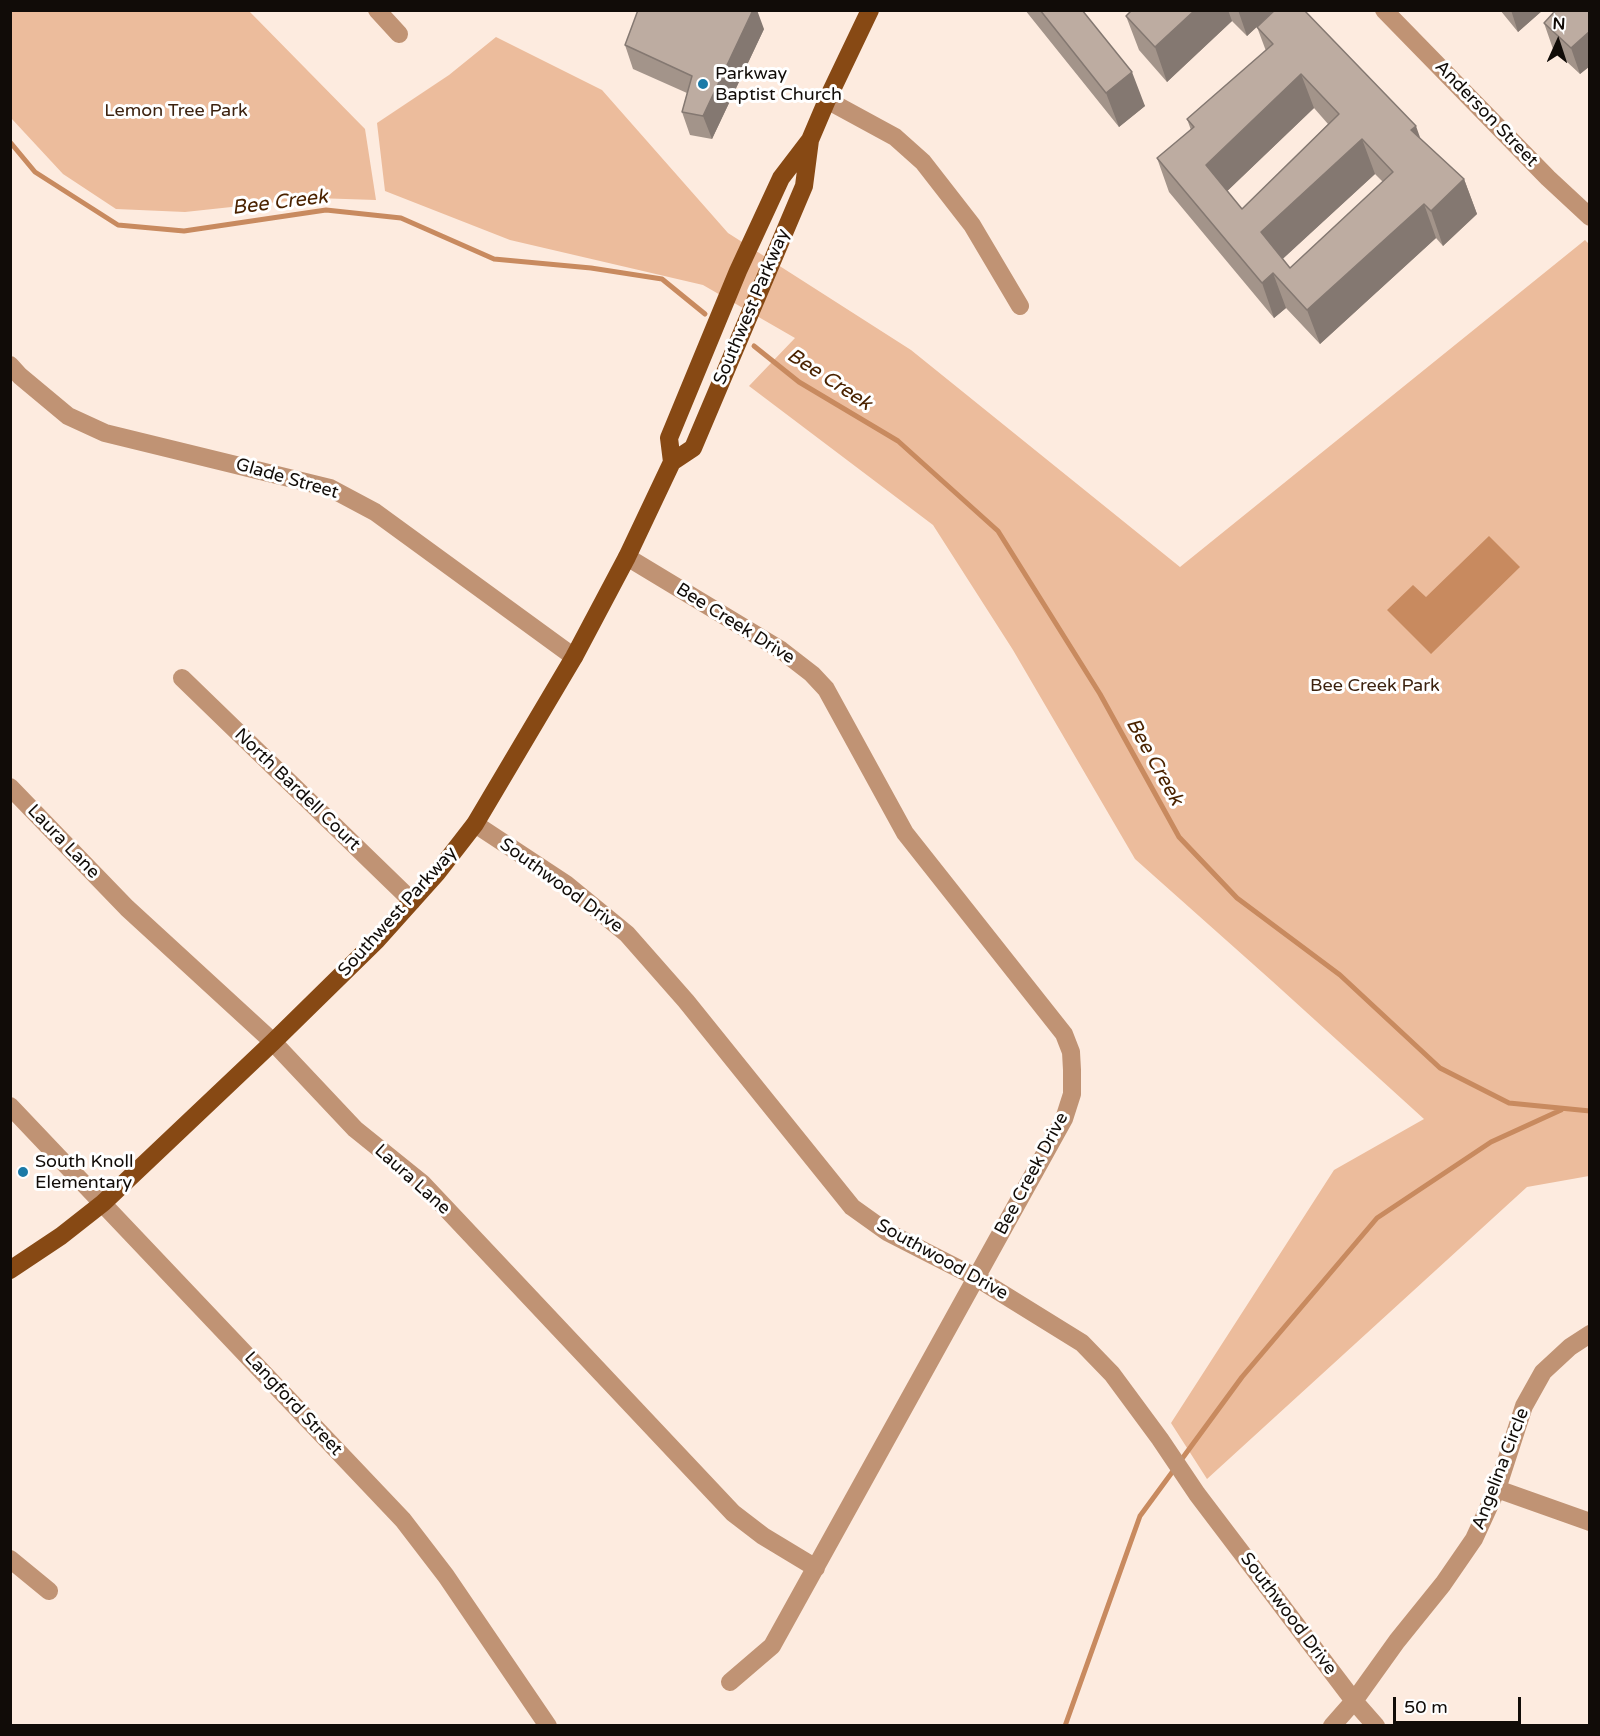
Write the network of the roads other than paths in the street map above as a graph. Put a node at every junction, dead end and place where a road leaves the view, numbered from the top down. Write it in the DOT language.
graph roads {
  1 [pos="377,10"];
  2 [pos="870,10"];
  3 [pos="1384,10"];
  4 [pos="399,34"];
  5 [pos="827,100"];
  6 [pos="810,140"];
  7 [pos="1588,213"];
  8 [pos="1020,306"];
  9 [pos="10,365"];
  10 [pos="672,462"];
  11 [pos="627,557"];
  12 [pos="574,657"];
  13 [pos="182,678"];
  14 [pos="10,787"];
  15 [pos="475,824"];
  16 [pos="412,901"];
  17 [pos="273,1042"];
  18 [pos="10,1106"];
  19 [pos="103,1203"];
  20 [pos="10,1270"];
  21 [pos="977,1278"];
  22 [pos="1590,1334"];
  23 [pos="1497,1489"];
  24 [pos="1590,1522"];
  25 [pos="10,1559"];
  26 [pos="816,1568"];
  27 [pos="49,1591"];
  28 [pos="730,1682"];
  29 [pos="1354,1701"];
  30 [pos="548,1725"];
  31 [pos="1332,1725"];
  32 [pos="1376,1725"];
  1 -- 4 [label="street"];
  2 -- 5 [label="main road, Southwest Parkway"];
  3 -- 7 [label="street, Anderson Street"];
  5 -- 6 [label="main road, Southwest Parkway"];
  5 -- 8 [label="street"];
  6 -- 10 [label="main road, Southwest Parkway"];
  6 -- 10 [label="main road, Southwest Parkway"];
  9 -- 12 [label="street, Glade Street"];
  10 -- 11 [label="main road, Southwest Parkway"];
  11 -- 12 [label="main road, Southwest Parkway"];
  11 -- 21 [label="street, Bee Creek Drive"];
  12 -- 15 [label="main road, Southwest Parkway"];
  13 -- 16 [label="street, North Bardell Court"];
  14 -- 17 [label="street, Laura Lane"];
  15 -- 16 [label="main road, Southwest Parkway"];
  15 -- 21 [label="street, Southwood Drive"];
  16 -- 17 [label="main road, Southwest Parkway"];
  17 -- 19 [label="main road, Southwest Parkway"];
  17 -- 26 [label="street, Laura Lane"];
  18 -- 19 [label="street, Langford Street"];
  19 -- 20 [label="main road, Southwest Parkway"];
  19 -- 30 [label="street, Langford Street"];
  21 -- 26 [label="street, Bee Creek Drive"];
  21 -- 29 [label="street, Southwood Drive"];
  22 -- 23 [label="street, Angelina Circle"];
  23 -- 24 [label="street"];
  23 -- 29 [label="street, Angelina Circle"];
  25 -- 27 [label="street"];
  26 -- 28 [label="street, Bee Creek Drive"];
  29 -- 31 [label="street, Angelina Circle"];
  29 -- 32 [label="street, Southwood Drive"];
}
